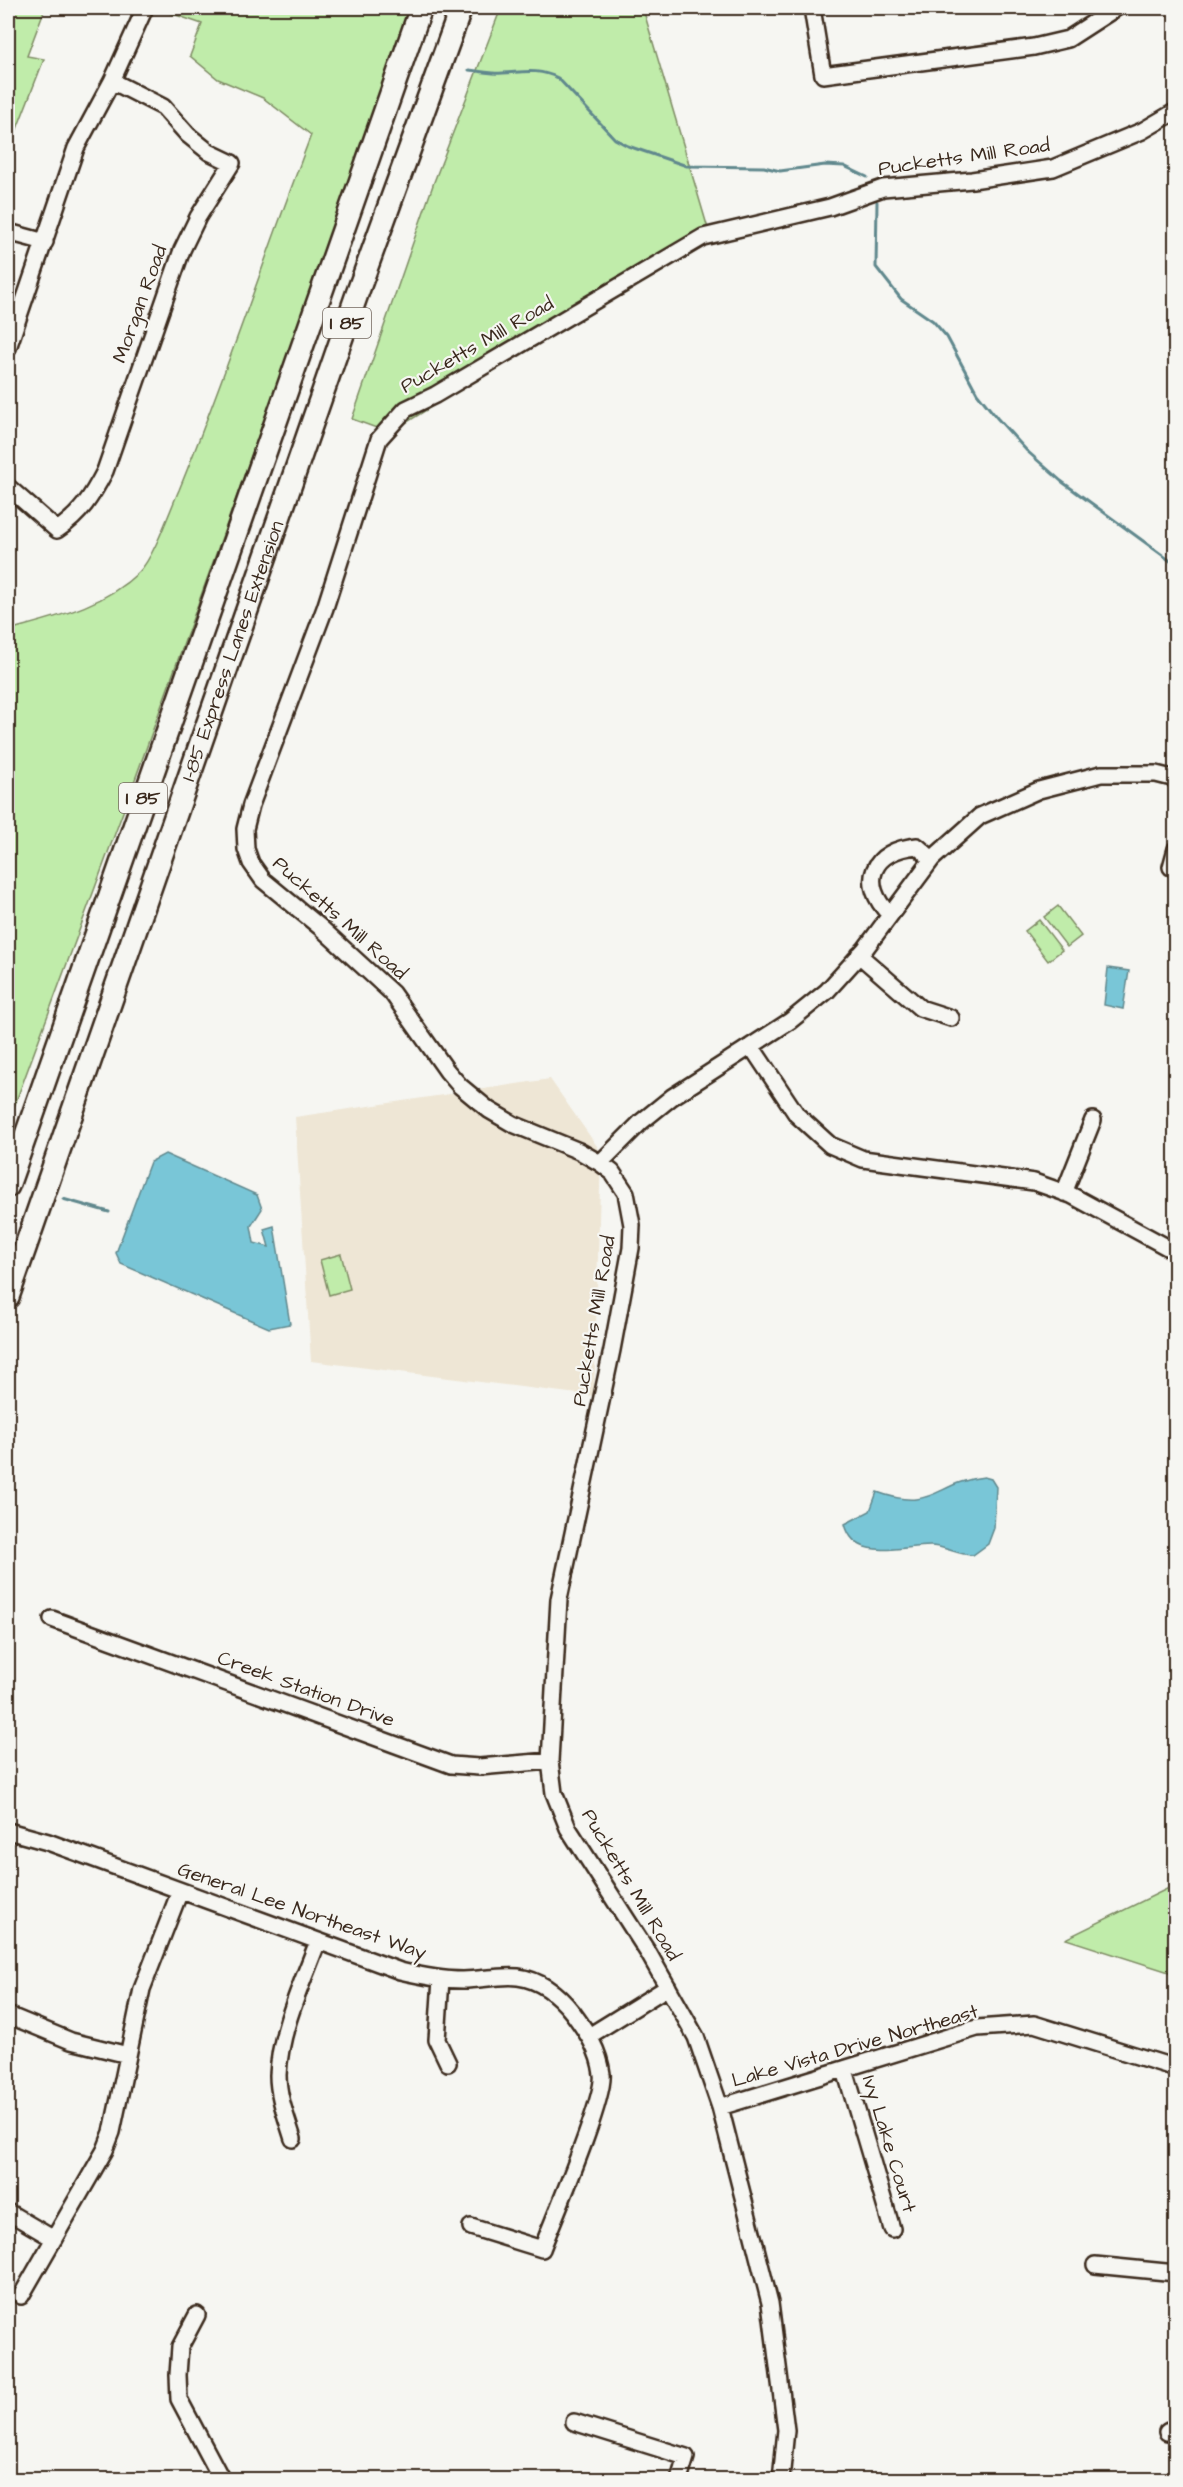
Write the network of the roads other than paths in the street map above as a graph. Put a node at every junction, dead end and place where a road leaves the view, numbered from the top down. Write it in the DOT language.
graph roads {
  1 [pos="145,8"];
  2 [pos="421,8"];
  3 [pos="461,8"];
  4 [pos="812,8"];
  5 [pos="1116,8"];
  6 [pos="112,81"];
  7 [pos="1176,111"];
  8 [pos="8,232"];
  9 [pos="45,242"];
  10 [pos="8,348"];
  11 [pos="8,487"];
  12 [pos="1176,778"];
  13 [pos="1176,849"];
  14 [pos="932,859"];
  15 [pos="1171,867"];
  16 [pos="890,915"];
  17 [pos="859,955"];
  18 [pos="951,1018"];
  19 [pos="751,1046"];
  20 [pos="1093,1120"];
  21 [pos="600,1163"];
  22 [pos="8,1186"];
  23 [pos="1064,1193"];
  24 [pos="1176,1252"];
  25 [pos="8,1297"];
  26 [pos="52,1619"];
  27 [pos="550,1761"];
  28 [pos="8,1831"];
  29 [pos="180,1891"];
  30 [pos="318,1941"];
  31 [pos="441,1979"];
  32 [pos="668,1987"];
  33 [pos="8,2014"];
  34 [pos="589,2036"];
  35 [pos="128,2055"];
  36 [pos="448,2063"];
  37 [pos="1176,2068"];
  38 [pos="845,2070"];
  39 [pos="720,2107"];
  40 [pos="293,2139"];
  41 [pos="8,2212"];
  42 [pos="471,2227"];
  43 [pos="892,2229"];
  44 [pos="54,2239"];
  45 [pos="1095,2265"];
  46 [pos="1176,2273"];
  47 [pos="21,2296"];
  48 [pos="197,2315"];
  49 [pos="574,2422"];
  50 [pos="216,2477"];
  51 [pos="679,2480"];
  52 [pos="781,2480"];
  1 -- 6 [label="street"];
  2 -- 22 [label="highway, I-85 Express Lanes Extension / I 85"];
  3 -- 25 [label="highway, I-85 Express Lanes Extension / I 85"];
  4 -- 5 [label="street"];
  6 -- 9 [label="street"];
  6 -- 11 [label="street, Morgan Road"];
  7 -- 21 [label="street, Pucketts Mill Road"];
  8 -- 9 [label="street"];
  9 -- 10 [label="street"];
  12 -- 14 [label="street"];
  13 -- 15 [label="street"];
  14 -- 16 [label="street"];
  14 -- 16 [label="street"];
  16 -- 17 [label="street"];
  17 -- 18 [label="street"];
  17 -- 19 [label="street"];
  19 -- 21 [label="street"];
  19 -- 23 [label="street"];
  20 -- 23 [label="street"];
  21 -- 27 [label="street, Pucketts Mill Road"];
  23 -- 24 [label="street"];
  26 -- 27 [label="street, Creek Station Drive"];
  27 -- 32 [label="street, Pucketts Mill Road"];
  28 -- 29 [label="street, General Lee Northeast Way"];
  29 -- 30 [label="street, General Lee Northeast Way"];
  29 -- 35 [label="street"];
  30 -- 31 [label="street, General Lee Northeast Way"];
  30 -- 40 [label="street"];
  31 -- 34 [label="street, General Lee Northeast Way"];
  31 -- 36 [label="street"];
  32 -- 34 [label="street"];
  32 -- 39 [label="street, Pucketts Mill Road"];
  33 -- 35 [label="street"];
  34 -- 42 [label="street, General Lee Northeast Way"];
  35 -- 44 [label="street"];
  37 -- 38 [label="street, Lake Vista Drive Northeast"];
  38 -- 39 [label="street, Lake Vista Drive Northeast"];
  38 -- 43 [label="street, Ivy Lake Court"];
  39 -- 52 [label="street, Pucketts Mill Road"];
  41 -- 44 [label="street"];
  44 -- 47 [label="street"];
  45 -- 46 [label="street"];
  48 -- 50 [label="street"];
  49 -- 51 [label="street"];
}
